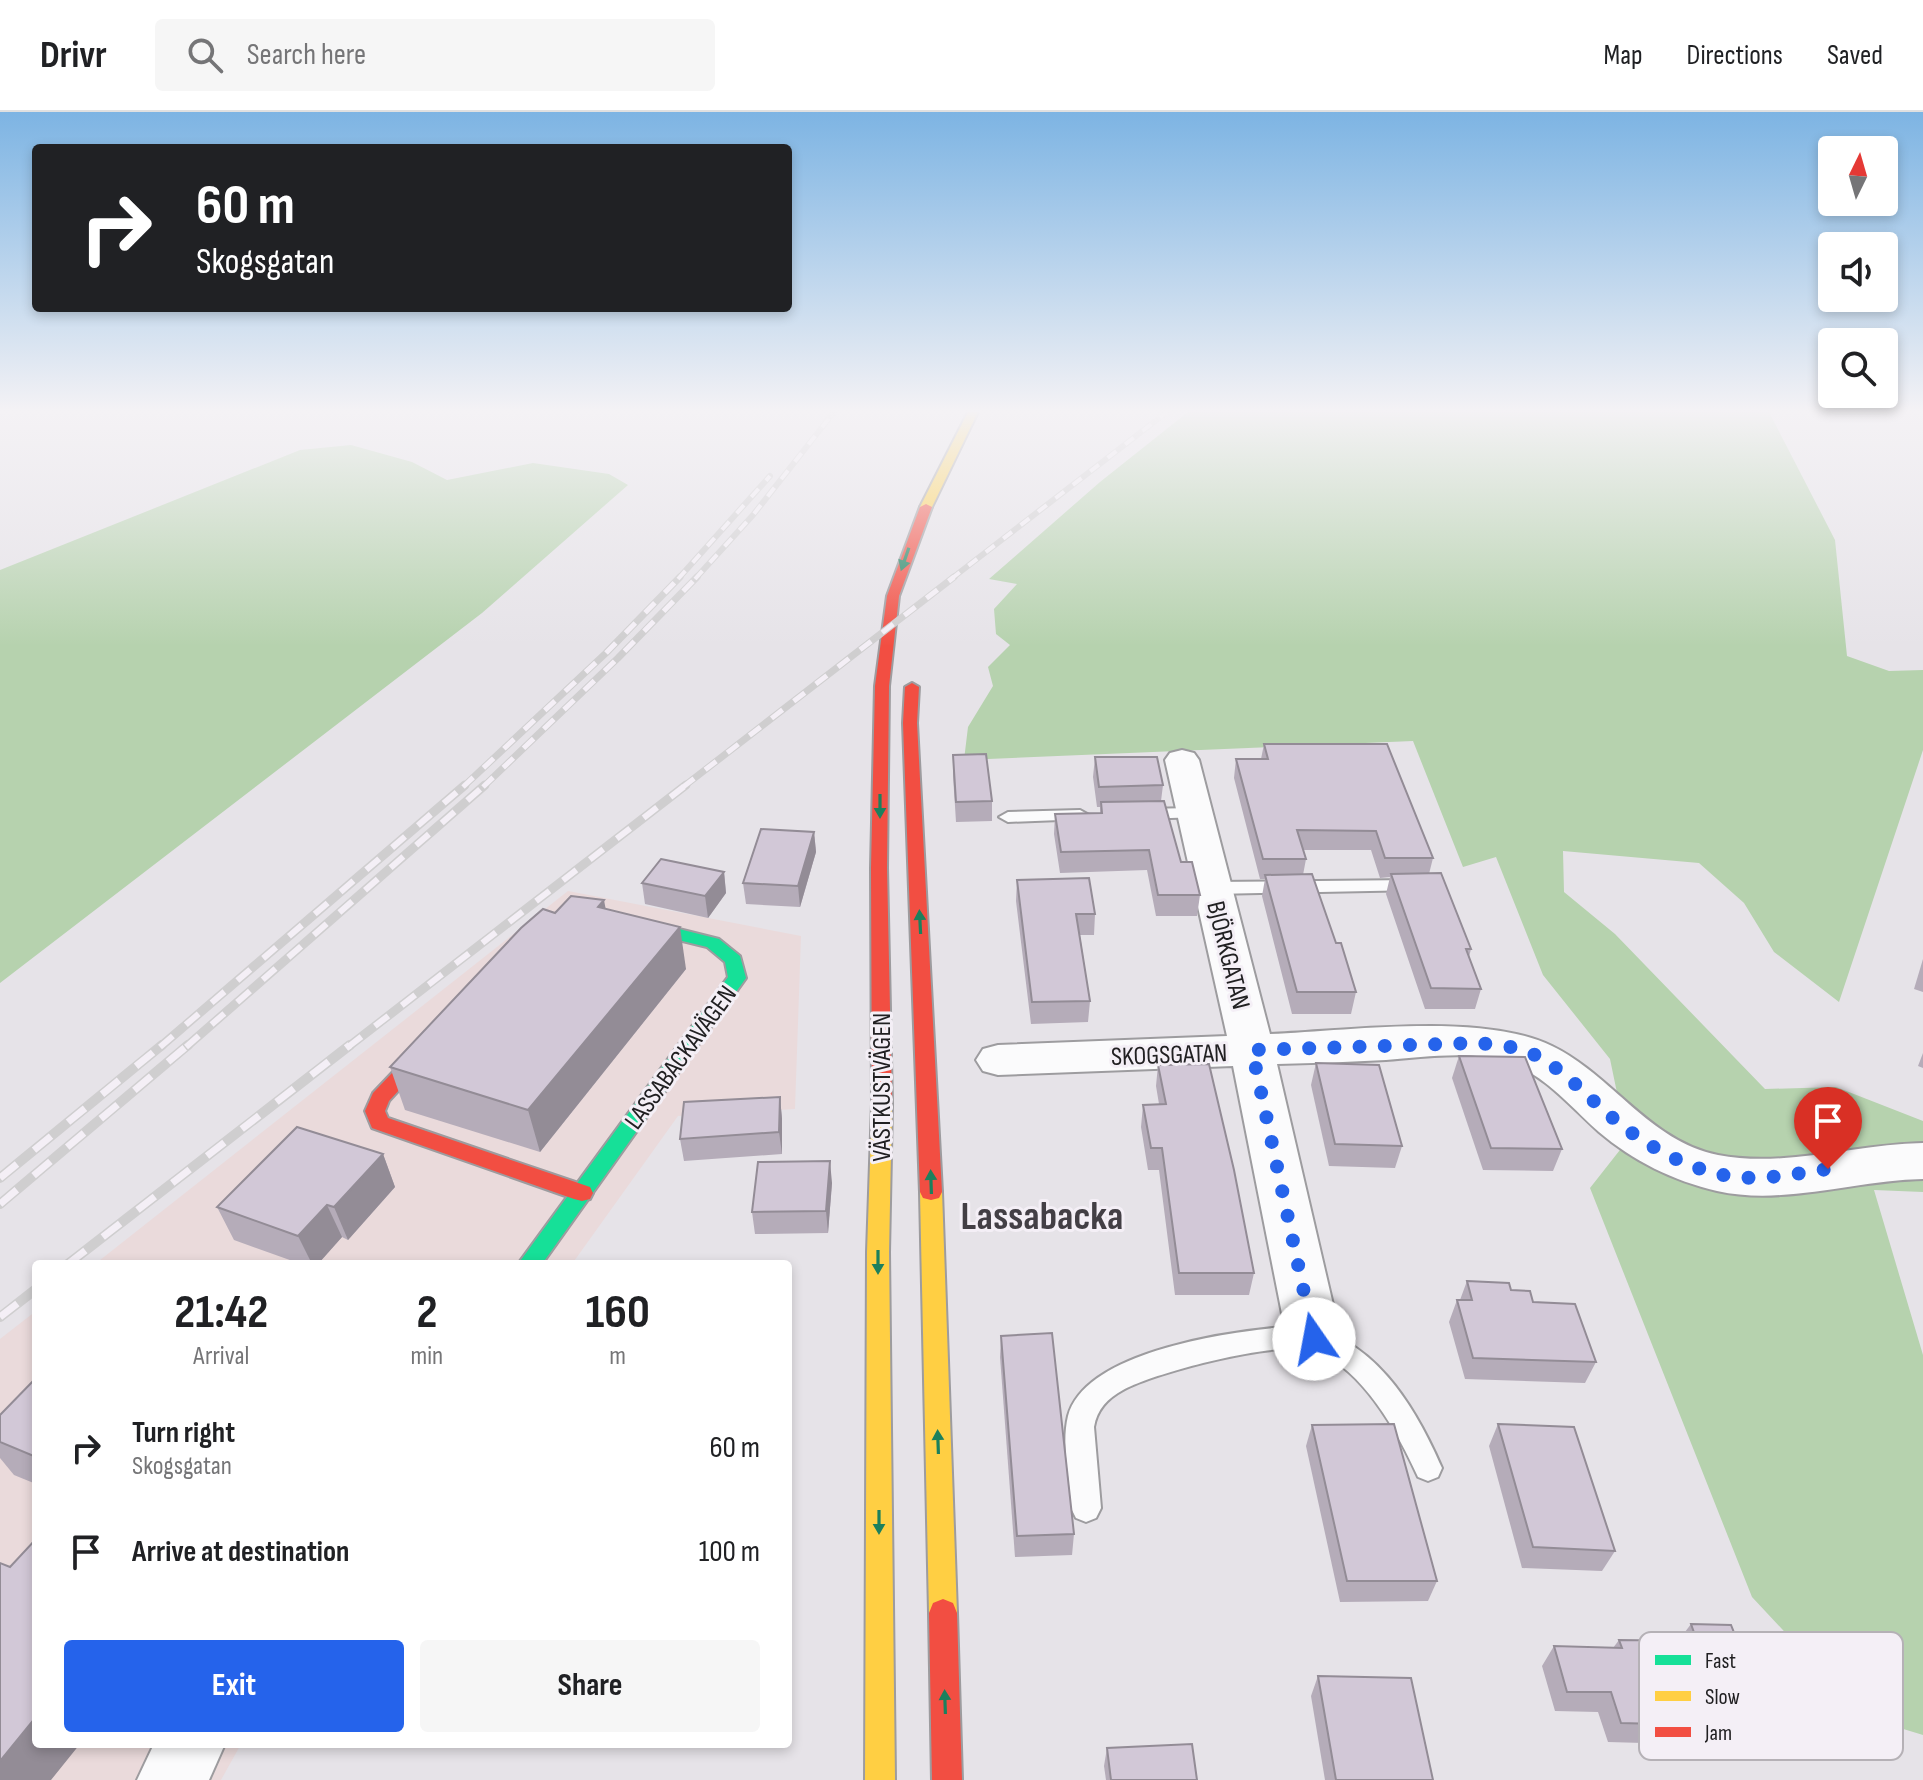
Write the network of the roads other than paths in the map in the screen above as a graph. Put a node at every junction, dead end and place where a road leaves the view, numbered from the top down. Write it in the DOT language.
graph roads {
  1 [pos="934,490"];
  2 [pos="913,666"];
  3 [pos="1182,760"];
  4 [pos="1195,813"];
  5 [pos="1008,817"];
  6 [pos="1428,886"];
  7 [pos="1213,888"];
  8 [pos="599,919"];
  9 [pos="452,1023"];
  10 [pos="1252,1050"];
  11 [pos="998,1060"];
  12 [pos="1923,1161"];
  13 [pos="582,1193"];
  14 [pos="532,1260"];
  15 [pos="1314,1339"];
  16 [pos="1428,1468"];
  17 [pos="1086,1508"];
  18 [pos="190,1748"];
  19 [pos="171,1780"];
  20 [pos="880,1780"];
  21 [pos="947,1780"];
  1 -- 20 [label="main road, VÄSTKUSTVÄGEN, one-way"];
  21 -- 2 [label="main road, VÄSTKUSTVÄGEN, one-way"];
  3 -- 4 [label="street, BJÖRKGATAN"];
  4 -- 5 [label="lane"];
  4 -- 7 [label="street, BJÖRKGATAN"];
  6 -- 7 [label="lane"];
  7 -- 10 [label="street, BJÖRKGATAN"];
  8 -- 13 [label="main road, LASSABACKAVÄGEN"];
  9 -- 13 [label="main road"];
  10 -- 11 [label="street, SKOGSGATAN"];
  10 -- 12 [label="street, SKOGSGATAN"];
  10 -- 15 [label="street, BJÖRKGATAN"];
  13 -- 14 [label="main road, LASSABACKAVÄGEN"];
  15 -- 16 [label="lane"];
  15 -- 17 [label="lane"];
  18 -- 19 [label="street"];
}
